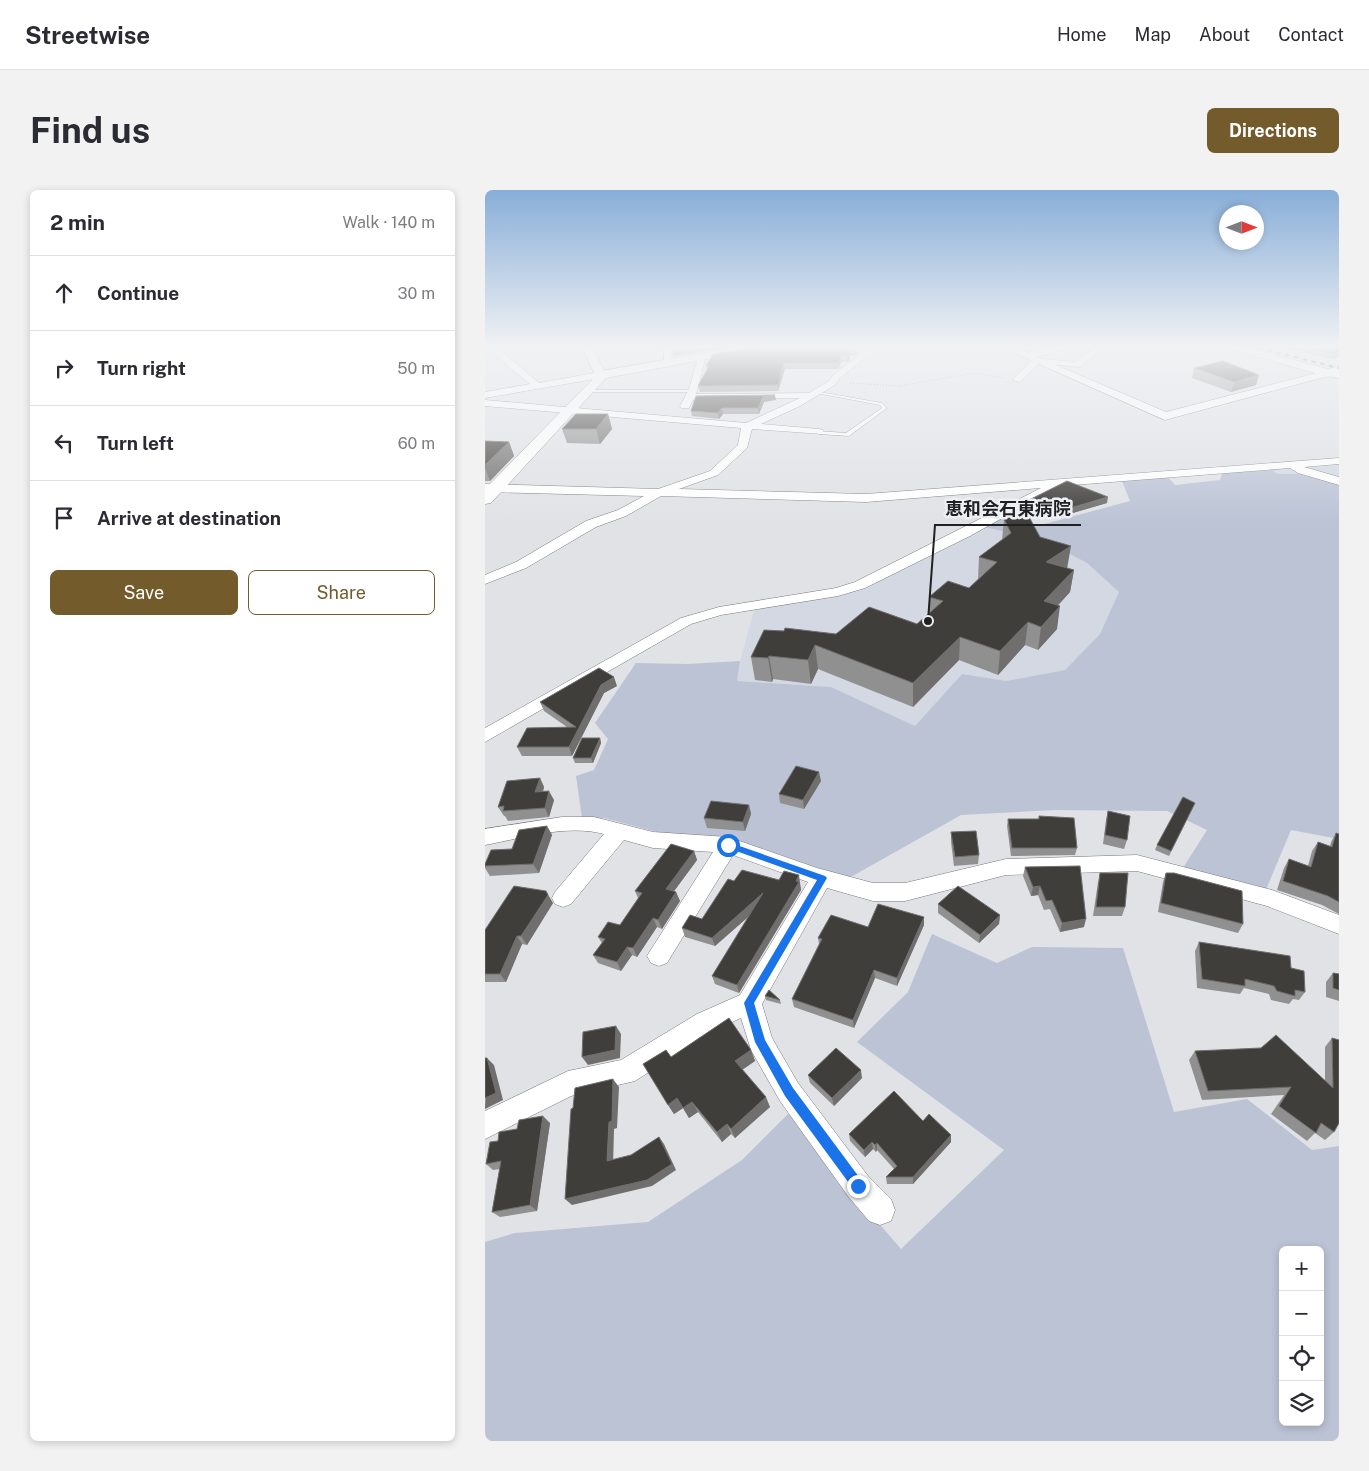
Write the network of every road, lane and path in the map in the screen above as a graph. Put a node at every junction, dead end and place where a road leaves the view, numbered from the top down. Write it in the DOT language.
graph roads {
  1 [pos="517,406"];
  2 [pos="575,406"];
  3 [pos="685,406"];
  4 [pos="788,406"];
  5 [pos="884,406"];
  6 [pos="1143,406"];
  7 [pos="1203,406"];
  8 [pos="570,412"];
  9 [pos="677,421"];
  10 [pos="747,426"];
  11 [pos="819,432"];
  12 [pos="1339,461"];
  13 [pos="1292,465"];
  14 [pos="1339,481"];
  15 [pos="1060,482"];
  16 [pos="489,492"];
  17 [pos="658,493"];
  18 [pos="485,580"];
  19 [pos="485,736"];
  20 [pos="620,830"];
  21 [pos="485,836"];
  22 [pos="728,845"];
  23 [pos="822,878"];
  24 [pos="563,898"];
  25 [pos="1339,925"];
  26 [pos="659,956"];
  27 [pos="749,1003"];
  28 [pos="485,1125"];
  29 [pos="881,1210"];
  1 -- 8 [label="street"];
  2 -- 8 [label="main road"];
  3 -- 9 [label="street"];
  4 -- 10 [label="street"];
  5 -- 11 [label="lane"];
  6 -- 7 [label="street"];
  8 -- 9 [label="street"];
  8 -- 16 [label="main road"];
  9 -- 10 [label="street"];
  10 -- 11 [label="street"];
  10 -- 17 [label="street"];
  12 -- 13 [label="street"];
  13 -- 14 [label="street"];
  13 -- 15 [label="street"];
  15 -- 17 [label="street"];
  15 -- 19 [label="street"];
  16 -- 17 [label="street"];
  17 -- 18 [label="street"];
  20 -- 21 [label="street"];
  20 -- 22 [label="street"];
  20 -- 24 [label="street"];
  22 -- 23 [label="street"];
  22 -- 26 [label="street"];
  23 -- 25 [label="street"];
  23 -- 27 [label="street"];
  27 -- 28 [label="street"];
  27 -- 29 [label="street"];
}
